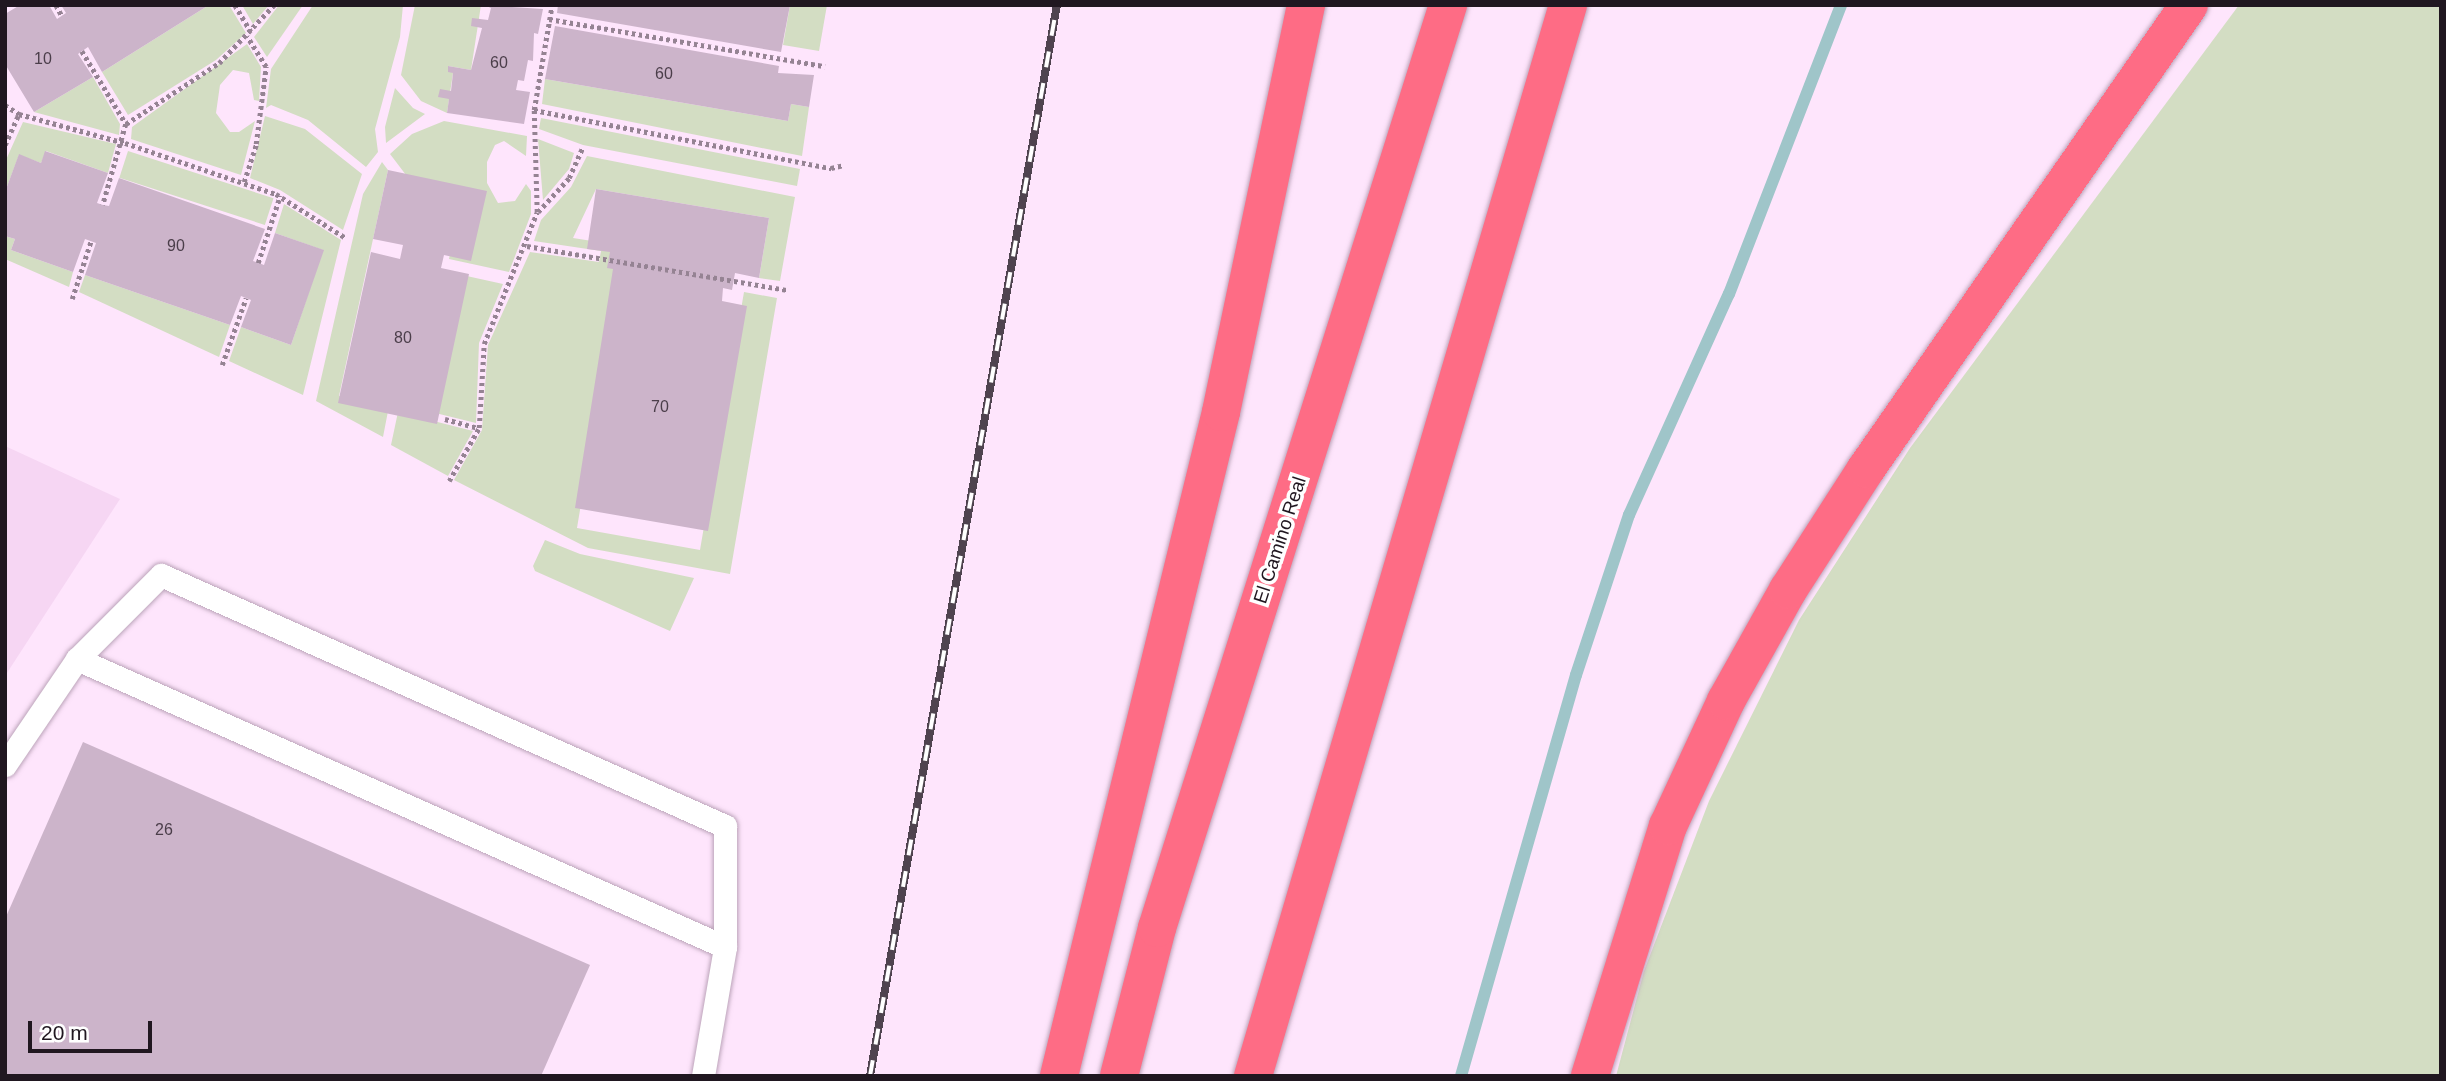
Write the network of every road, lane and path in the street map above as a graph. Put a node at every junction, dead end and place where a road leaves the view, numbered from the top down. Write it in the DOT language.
graph roads {
  1 [pos="56,5"];
  2 [pos="235,5"];
  3 [pos="274,5"];
  4 [pos="552,5"];
  5 [pos="1306,5"];
  6 [pos="1448,5"];
  7 [pos="1568,5"];
  8 [pos="2189,5"];
  9 [pos="62,16"];
  10 [pos="549,19"];
  11 [pos="249,34"];
  12 [pos="82,51"];
  13 [pos="825,66"];
  14 [pos="5,105"];
  15 [pos="534,110"];
  16 [pos="19,114"];
  17 [pos="126,124"];
  18 [pos="125,143"];
  19 [pos="5,145"];
  20 [pos="582,149"];
  21 [pos="844,166"];
  22 [pos="244,182"];
  23 [pos="280,196"];
  24 [pos="103,205"];
  25 [pos="537,212"];
  26 [pos="346,238"];
  27 [pos="91,241"];
  28 [pos="527,246"];
  29 [pos="258,263"];
  30 [pos="786,290"];
  31 [pos="247,298"];
  32 [pos="72,299"];
  33 [pos="222,365"];
  34 [pos="445,419"];
  35 [pos="479,428"];
  36 [pos="449,481"];
  37 [pos="77,659"];
  38 [pos="5,765"];
  39 [pos="725,947"];
  40 [pos="703,1076"];
  41 [pos="1059,1076"];
  42 [pos="1119,1076"];
  43 [pos="1253,1076"];
  44 [pos="1590,1076"];
  1 -- 9 [label="path"];
  2 -- 11 [label="path"];
  3 -- 11 [label="path"];
  4 -- 10 [label="path"];
  5 -- 41 [label="highway"];
  6 -- 42 [label="highway, El Camino Real"];
  7 -- 43 [label="highway"];
  8 -- 44 [label="highway"];
  10 -- 13 [label="path"];
  10 -- 15 [label="path"];
  11 -- 17 [label="path"];
  11 -- 22 [label="path"];
  12 -- 17 [label="path"];
  14 -- 16 [label="path"];
  15 -- 21 [label="path"];
  15 -- 25 [label="path"];
  16 -- 18 [label="path"];
  16 -- 19 [label="path"];
  17 -- 18 [label="path"];
  18 -- 22 [label="path"];
  18 -- 24 [label="path"];
  20 -- 25 [label="path"];
  22 -- 23 [label="path"];
  23 -- 26 [label="path"];
  23 -- 29 [label="path"];
  25 -- 28 [label="path"];
  27 -- 32 [label="path"];
  28 -- 30 [label="path"];
  28 -- 35 [label="path"];
  31 -- 33 [label="path"];
  34 -- 35 [label="path"];
  35 -- 36 [label="path"];
  37 -- 38 [label="lane"];
  37 -- 39 [label="lane"];
  37 -- 39 [label="lane"];
  39 -- 40 [label="lane"];
}
